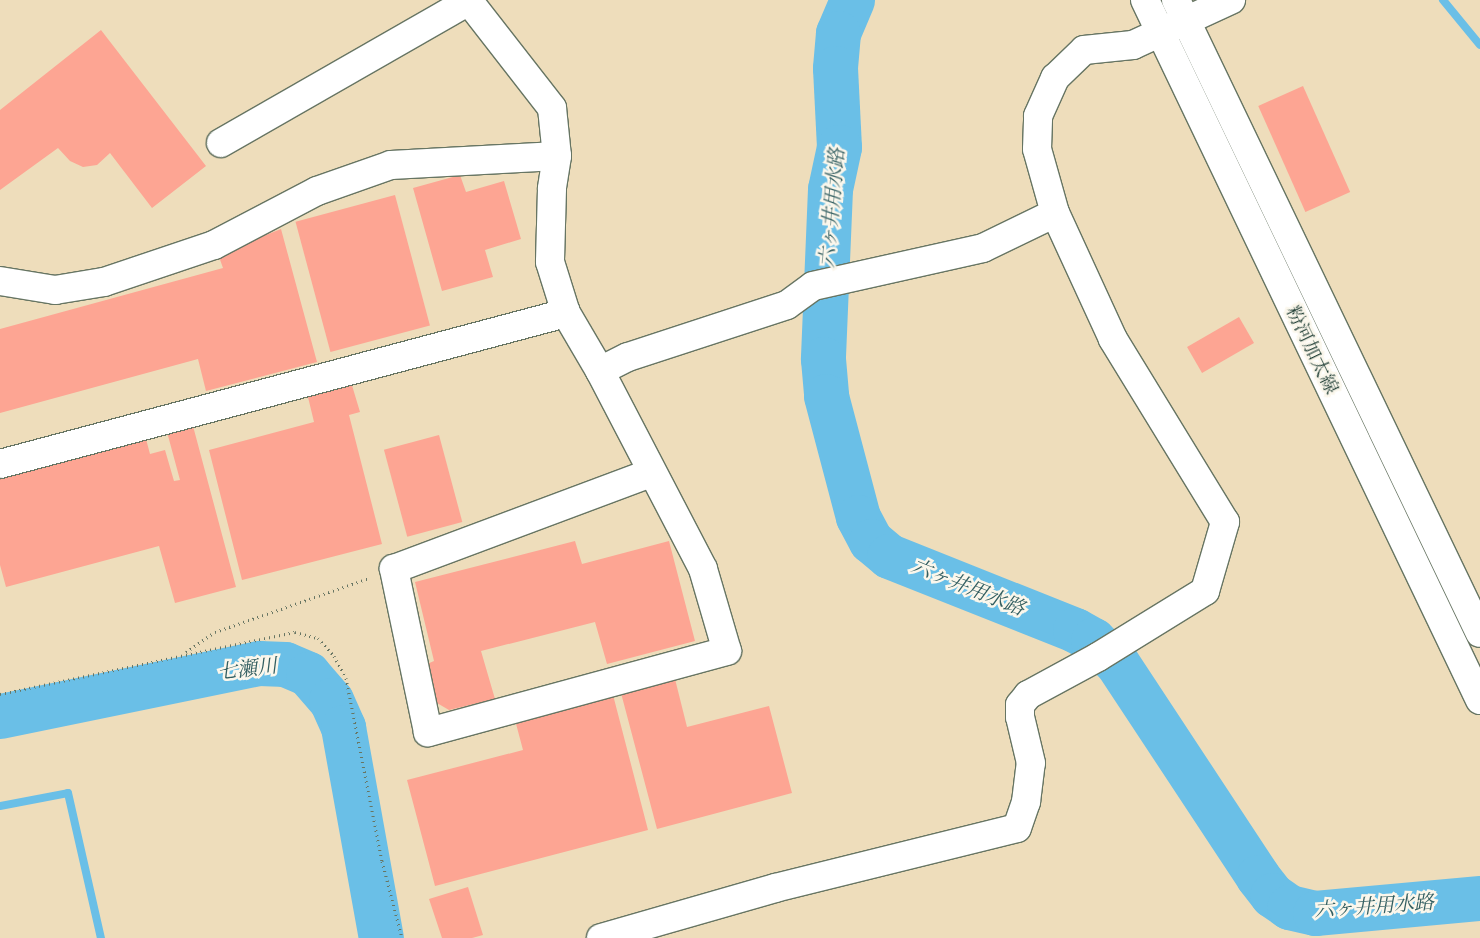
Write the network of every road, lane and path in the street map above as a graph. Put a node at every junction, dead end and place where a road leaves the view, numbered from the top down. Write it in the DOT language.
graph roads {
  1 [pos="468,0"];
  2 [pos="1145,0"];
  3 [pos="1231,0"];
  4 [pos="1181,11"];
  5 [pos="1161,34"];
  6 [pos="221,143"];
  7 [pos="557,156"];
  8 [pos="1055,213"];
  9 [pos="0,281"];
  10 [pos="566,313"];
  11 [pos="616,363"];
  12 [pos="0,464"];
  13 [pos="651,473"];
  14 [pos="394,570"];
  15 [pos="1480,633"];
  16 [pos="184,653"];
  17 [pos="0,694"];
  18 [pos="1480,700"];
  19 [pos="402,938"];
  20 [pos="601,938"];
  1 -- 6 [label="street"];
  1 -- 7 [label="street"];
  2 -- 5 [label="street, 粉河加太線"];
  3 -- 4 [label="street"];
  4 -- 5 [label="street"];
  4 -- 15 [label="street, 粉河加太線"];
  5 -- 8 [label="street"];
  5 -- 18 [label="street, 粉河加太線"];
  7 -- 9 [label="street"];
  7 -- 10 [label="street"];
  8 -- 11 [label="street"];
  8 -- 20 [label="street"];
  10 -- 11 [label="street"];
  10 -- 12 [label="street"];
  11 -- 13 [label="street"];
  13 -- 14 [label="street"];
  13 -- 14 [label="street"];
  14 -- 16 [label="path"];
  16 -- 17 [label="path"];
  16 -- 19 [label="path"];
}
